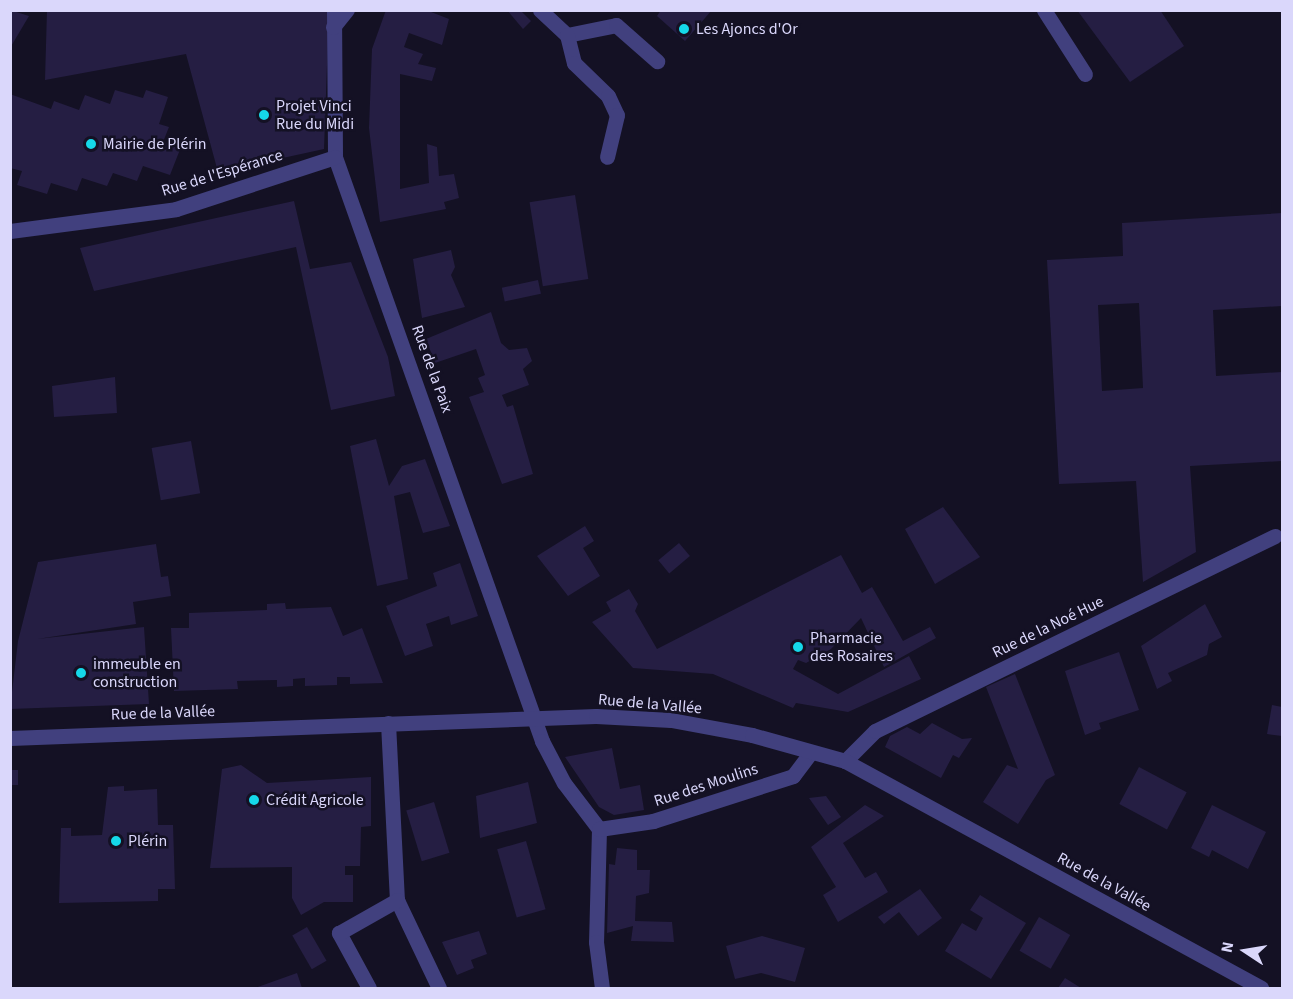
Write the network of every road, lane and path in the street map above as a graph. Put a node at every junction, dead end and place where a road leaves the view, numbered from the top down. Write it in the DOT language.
graph roads {
  1 [pos="334,10"];
  2 [pos="347,10"];
  3 [pos="540,10"];
  4 [pos="1044,10"];
  5 [pos="333,27"];
  6 [pos="567,35"];
  7 [pos="657,61"];
  8 [pos="1085,74"];
  9 [pos="335,157"];
  10 [pos="607,157"];
  11 [pos="10,231"];
  12 [pos="1275,536"];
  13 [pos="535,717"];
  14 [pos="388,723"];
  15 [pos="10,738"];
  16 [pos="811,752"];
  17 [pos="845,761"];
  18 [pos="599,829"];
  19 [pos="397,900"];
  20 [pos="369,988"];
  21 [pos="439,988"];
  22 [pos="602,988"];
  23 [pos="1261,988"];
  1 -- 5 [label="street, Rue de la Paix"];
  2 -- 5 [label="street"];
  3 -- 6 [label="street"];
  4 -- 8 [label="street"];
  5 -- 9 [label="street, Rue de la Paix"];
  6 -- 7 [label="street"];
  6 -- 10 [label="street"];
  9 -- 11 [label="street, Rue de l'Espérance"];
  9 -- 13 [label="street, Rue de la Paix"];
  12 -- 17 [label="street, Rue de la Noé Hue"];
  13 -- 14 [label="street, Rue de la Vallée"];
  13 -- 16 [label="street, Rue de la Vallée"];
  13 -- 18 [label="street"];
  14 -- 15 [label="street, Rue de la Vallée"];
  14 -- 19 [label="street"];
  16 -- 17 [label="street, Rue de la Vallée"];
  16 -- 18 [label="street, Rue des Moulins"];
  17 -- 23 [label="street, Rue de la Vallée"];
  18 -- 22 [label="street"];
  19 -- 20 [label="street"];
  19 -- 21 [label="street"];
}
